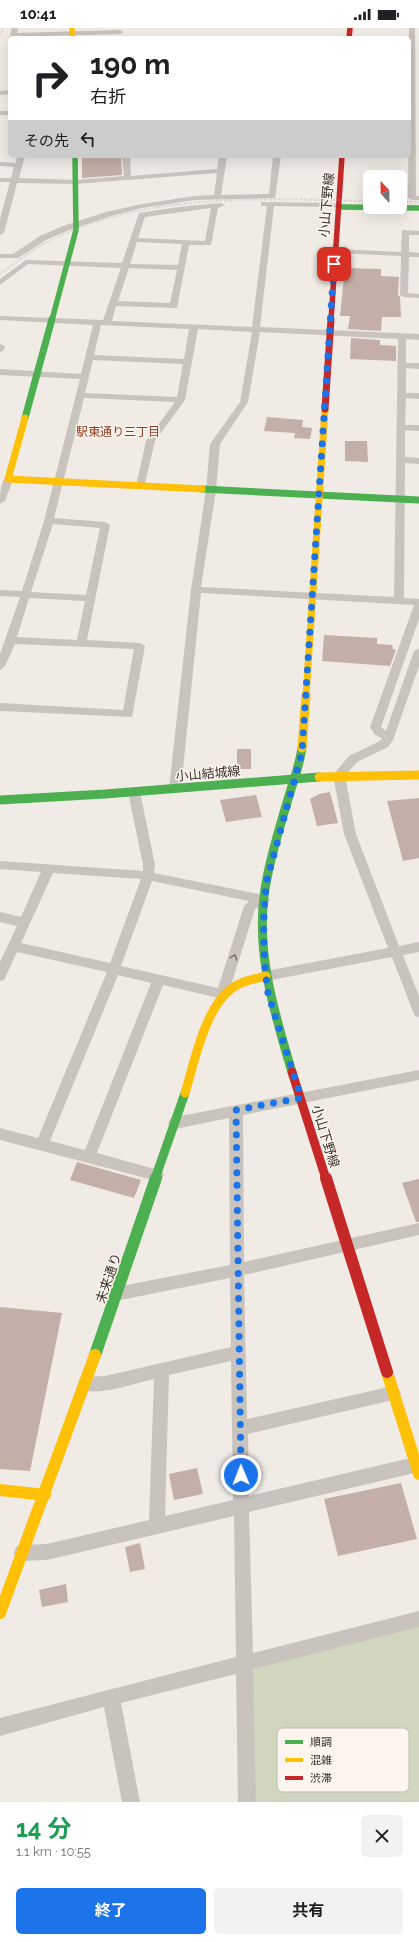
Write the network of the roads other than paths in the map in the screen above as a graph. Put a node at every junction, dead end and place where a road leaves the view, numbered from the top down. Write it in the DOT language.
graph roads {
  1 [pos="15,28"];
  2 [pos="412,28"];
  3 [pos="72,33"];
  4 [pos="120,33"];
  5 [pos="413,41"];
  6 [pos="416,83"];
  7 [pos="411,125"];
  8 [pos="416,144"];
  9 [pos="21,158"];
  10 [pos="75,158"];
  11 [pos="126,158"];
  12 [pos="223,158"];
  13 [pos="277,158"];
  14 [pos="342,158"];
  15 [pos="0,164"];
  16 [pos="19,165"];
  17 [pos="220,171"];
  18 [pos="128,178"];
  19 [pos="0,180"];
  20 [pos="15,180"];
  21 [pos="76,182"];
  22 [pos="217,197"];
  23 [pos="419,198"];
  24 [pos="271,204"];
  25 [pos="215,205"];
  26 [pos="340,207"];
  27 [pos="419,208"];
  28 [pos="76,224"];
  29 [pos="0,233"];
  30 [pos="419,233"];
  31 [pos="134,240"];
  32 [pos="186,242"];
  33 [pos="335,251"];
  34 [pos="405,254"];
  35 [pos="419,255"];
  36 [pos="0,256"];
  37 [pos="68,264"];
  38 [pos="125,266"];
  39 [pos="181,268"];
  40 [pos="0,283"];
  41 [pos="419,296"];
  42 [pos="114,303"];
  43 [pos="0,318"];
  44 [pos="52,320"];
  45 [pos="98,322"];
  46 [pos="107,322"];
  47 [pos="194,327"];
  48 [pos="256,330"];
  49 [pos="330,333"];
  50 [pos="402,336"];
  51 [pos="419,337"];
  52 [pos="89,358"];
  53 [pos="188,362"];
  54 [pos="403,365"];
  55 [pos="419,366"];
  56 [pos="0,372"];
  57 [pos="36,375"];
  58 [pos="84,377"];
  59 [pos="80,395"];
  60 [pos="402,396"];
  61 [pos="419,396"];
  62 [pos="181,400"];
  63 [pos="402,427"];
  64 [pos="419,428"];
  65 [pos="401,460"];
  66 [pos="419,461"];
  67 [pos="8,479"];
  68 [pos="58,482"];
  69 [pos="141,486"];
  70 [pos="211,490"];
  71 [pos="318,495"];
  72 [pos="401,499"];
  73 [pos="419,500"];
  74 [pos="0,501"];
  75 [pos="49,521"];
  76 [pos="196,590"];
  77 [pos="0,593"];
  78 [pos="24,595"];
  79 [pos="312,596"];
  80 [pos="90,598"];
  81 [pos="399,601"];
  82 [pos="419,602"];
  83 [pos="419,605"];
  84 [pos="406,639"];
  85 [pos="11,640"];
  86 [pos="81,643"];
  87 [pos="419,643"];
  88 [pos="419,651"];
  89 [pos="0,666"];
  90 [pos="0,707"];
  91 [pos="389,737"];
  92 [pos="339,775"];
  93 [pos="419,775"];
  94 [pos="295,779"];
  95 [pos="175,789"];
  96 [pos="134,792"];
  97 [pos="0,800"];
  98 [pos="0,865"];
  99 [pos="49,868"];
  100 [pos="148,875"];
  101 [pos="264,900"];
  102 [pos="0,917"];
  103 [pos="24,923"];
  104 [pos="14,946"];
  105 [pos="419,947"];
  106 [pos="396,951"];
  107 [pos="114,969"];
  108 [pos="0,976"];
  109 [pos="266,976"];
  110 [pos="159,979"];
  111 [pos="223,994"];
  112 [pos="419,1012"];
  113 [pos="419,1075"];
  114 [pos="301,1098"];
  115 [pos="236,1110"];
  116 [pos="175,1123"];
  117 [pos="0,1134"];
  118 [pos="42,1145"];
  119 [pos="89,1157"];
  120 [pos="157,1175"];
  121 [pos="419,1229"];
  122 [pos="347,1245"];
  123 [pos="237,1270"];
  124 [pos="116,1294"];
  125 [pos="239,1352"];
  126 [pos="162,1370"];
  127 [pos="85,1384"];
  128 [pos="393,1393"];
  129 [pos="240,1428"];
  130 [pos="418,1467"];
  131 [pos="0,1490"];
  132 [pos="45,1495"];
  133 [pos="242,1507"];
  134 [pos="157,1526"];
  135 [pos="22,1553"];
  136 [pos="0,1614"];
  137 [pos="419,1619"];
  138 [pos="246,1663"];
  139 [pos="111,1697"];
  140 [pos="0,1727"];
  141 [pos="131,1802"];
  142 [pos="247,1802"];
  1 -- 3 [label="street"];
  2 -- 5 [label="street"];
  3 -- 4 [label="street"];
  5 -- 6 [label="street"];
  6 -- 7 [label="street"];
  7 -- 8 [label="street"];
  8 -- 23 [label="street"];
  9 -- 16 [label="street"];
  10 -- 21 [label="main road"];
  11 -- 18 [label="street"];
  12 -- 17 [label="street"];
  13 -- 22 [label="street"];
  14 -- 26 [label="main road, 小山下野線"];
  15 -- 16 [label="street"];
  16 -- 20 [label="street"];
  17 -- 18 [label="street"];
  17 -- 22 [label="street"];
  18 -- 21 [label="street"];
  19 -- 20 [label="street"];
  20 -- 21 [label="street"];
  20 -- 29 [label="street"];
  21 -- 28 [label="main road"];
  22 -- 28 [label="street"];
  24 -- 25 [label="street"];
  24 -- 26 [label="street"];
  24 -- 48 [label="street"];
  25 -- 31 [label="street"];
  25 -- 32 [label="street"];
  26 -- 27 [label="main road"];
  26 -- 33 [label="main road, 小山下野線"];
  28 -- 36 [label="street"];
  28 -- 37 [label="main road"];
  30 -- 34 [label="street"];
  31 -- 32 [label="street"];
  31 -- 38 [label="street"];
  32 -- 39 [label="street"];
  33 -- 34 [label="street"];
  33 -- 49 [label="main road, 小山下野線"];
  34 -- 35 [label="street"];
  34 -- 41 [label="street"];
  37 -- 38 [label="street"];
  37 -- 40 [label="street"];
  37 -- 44 [label="main road"];
  38 -- 39 [label="street"];
  38 -- 42 [label="street"];
  39 -- 42 [label="street"];
  42 -- 46 [label="street"];
  43 -- 44 [label="street"];
  44 -- 45 [label="street"];
  44 -- 57 [label="main road"];
  45 -- 46 [label="street"];
  45 -- 52 [label="street"];
  46 -- 47 [label="street"];
  47 -- 48 [label="street"];
  47 -- 53 [label="street"];
  48 -- 49 [label="street"];
  48 -- 70 [label="street"];
  49 -- 50 [label="street"];
  49 -- 71 [label="main road, 小山下野線"];
  50 -- 51 [label="street"];
  50 -- 54 [label="street"];
  52 -- 53 [label="street"];
  52 -- 58 [label="street"];
  53 -- 62 [label="street"];
  54 -- 55 [label="street"];
  54 -- 60 [label="street"];
  56 -- 57 [label="street"];
  57 -- 58 [label="street"];
  57 -- 67 [label="main road"];
  58 -- 59 [label="street"];
  59 -- 62 [label="street"];
  59 -- 68 [label="street"];
  60 -- 61 [label="street"];
  60 -- 63 [label="street"];
  62 -- 69 [label="street"];
  63 -- 64 [label="street"];
  63 -- 65 [label="street"];
  65 -- 66 [label="street"];
  65 -- 72 [label="street"];
  67 -- 68 [label="main road"];
  67 -- 74 [label="street"];
  68 -- 69 [label="main road"];
  68 -- 75 [label="street"];
  69 -- 70 [label="main road"];
  70 -- 71 [label="main road"];
  70 -- 76 [label="street"];
  71 -- 72 [label="main road"];
  71 -- 79 [label="main road, 小山下野線"];
  72 -- 73 [label="main road"];
  72 -- 81 [label="street"];
  75 -- 78 [label="street"];
  75 -- 80 [label="street"];
  76 -- 79 [label="street"];
  76 -- 95 [label="street"];
  77 -- 78 [label="street"];
  78 -- 80 [label="street"];
  78 -- 85 [label="street"];
  79 -- 81 [label="street"];
  79 -- 94 [label="main road, 小山下野線"];
  80 -- 86 [label="street"];
  81 -- 82 [label="street"];
  83 -- 84 [label="street"];
  84 -- 87 [label="street"];
  84 -- 91 [label="street"];
  85 -- 86 [label="street"];
  85 -- 89 [label="street"];
  86 -- 90 [label="street"];
  88 -- 91 [label="street"];
  91 -- 92 [label="street"];
  92 -- 93 [label="main road, 小山結城線"];
  92 -- 94 [label="main road, 小山結城線"];
  92 -- 106 [label="street"];
  94 -- 95 [label="main road, 小山結城線"];
  94 -- 101 [label="main road, 小山下野線"];
  95 -- 96 [label="main road, 小山結城線"];
  96 -- 97 [label="main road, 小山結城線"];
  96 -- 100 [label="street"];
  98 -- 99 [label="street"];
  99 -- 100 [label="street"];
  99 -- 103 [label="street"];
  100 -- 101 [label="street"];
  100 -- 107 [label="street"];
  101 -- 109 [label="main road, 小山下野線"];
  111 -- 101 [label="street, one-way"];
  102 -- 103 [label="street"];
  103 -- 104 [label="street"];
  104 -- 107 [label="street"];
  104 -- 108 [label="street"];
  105 -- 106 [label="street"];
  106 -- 109 [label="street"];
  106 -- 112 [label="street"];
  107 -- 110 [label="street"];
  107 -- 118 [label="street"];
  109 -- 111 [label="main road"];
  109 -- 114 [label="main road, 小山下野線"];
  110 -- 111 [label="street"];
  110 -- 119 [label="street"];
  111 -- 116 [label="main road, 未来通り"];
  113 -- 114 [label="street"];
  114 -- 115 [label="street"];
  114 -- 122 [label="main road, 小山下野線"];
  115 -- 116 [label="street"];
  115 -- 123 [label="street"];
  116 -- 120 [label="main road, 未来通り"];
  117 -- 118 [label="street"];
  118 -- 119 [label="street"];
  119 -- 120 [label="street"];
  120 -- 124 [label="main road, 未来通り"];
  121 -- 122 [label="street"];
  122 -- 123 [label="street"];
  122 -- 128 [label="main road, 小山下野線"];
  123 -- 124 [label="street"];
  123 -- 125 [label="street"];
  124 -- 127 [label="main road, 未来通り"];
  125 -- 126 [label="street"];
  125 -- 129 [label="street"];
  126 -- 127 [label="street"];
  126 -- 134 [label="street"];
  127 -- 132 [label="main road, 未来通り"];
  128 -- 129 [label="street"];
  128 -- 130 [label="main road, 小山下野線"];
  129 -- 133 [label="street"];
  130 -- 133 [label="street"];
  131 -- 132 [label="main road"];
  132 -- 135 [label="main road, 未来通り"];
  133 -- 134 [label="street"];
  133 -- 138 [label="street"];
  134 -- 135 [label="street"];
  135 -- 136 [label="main road, 未来通り"];
  137 -- 138 [label="street"];
  138 -- 139 [label="street"];
  138 -- 142 [label="street"];
  139 -- 140 [label="street"];
  139 -- 141 [label="street"];
}
